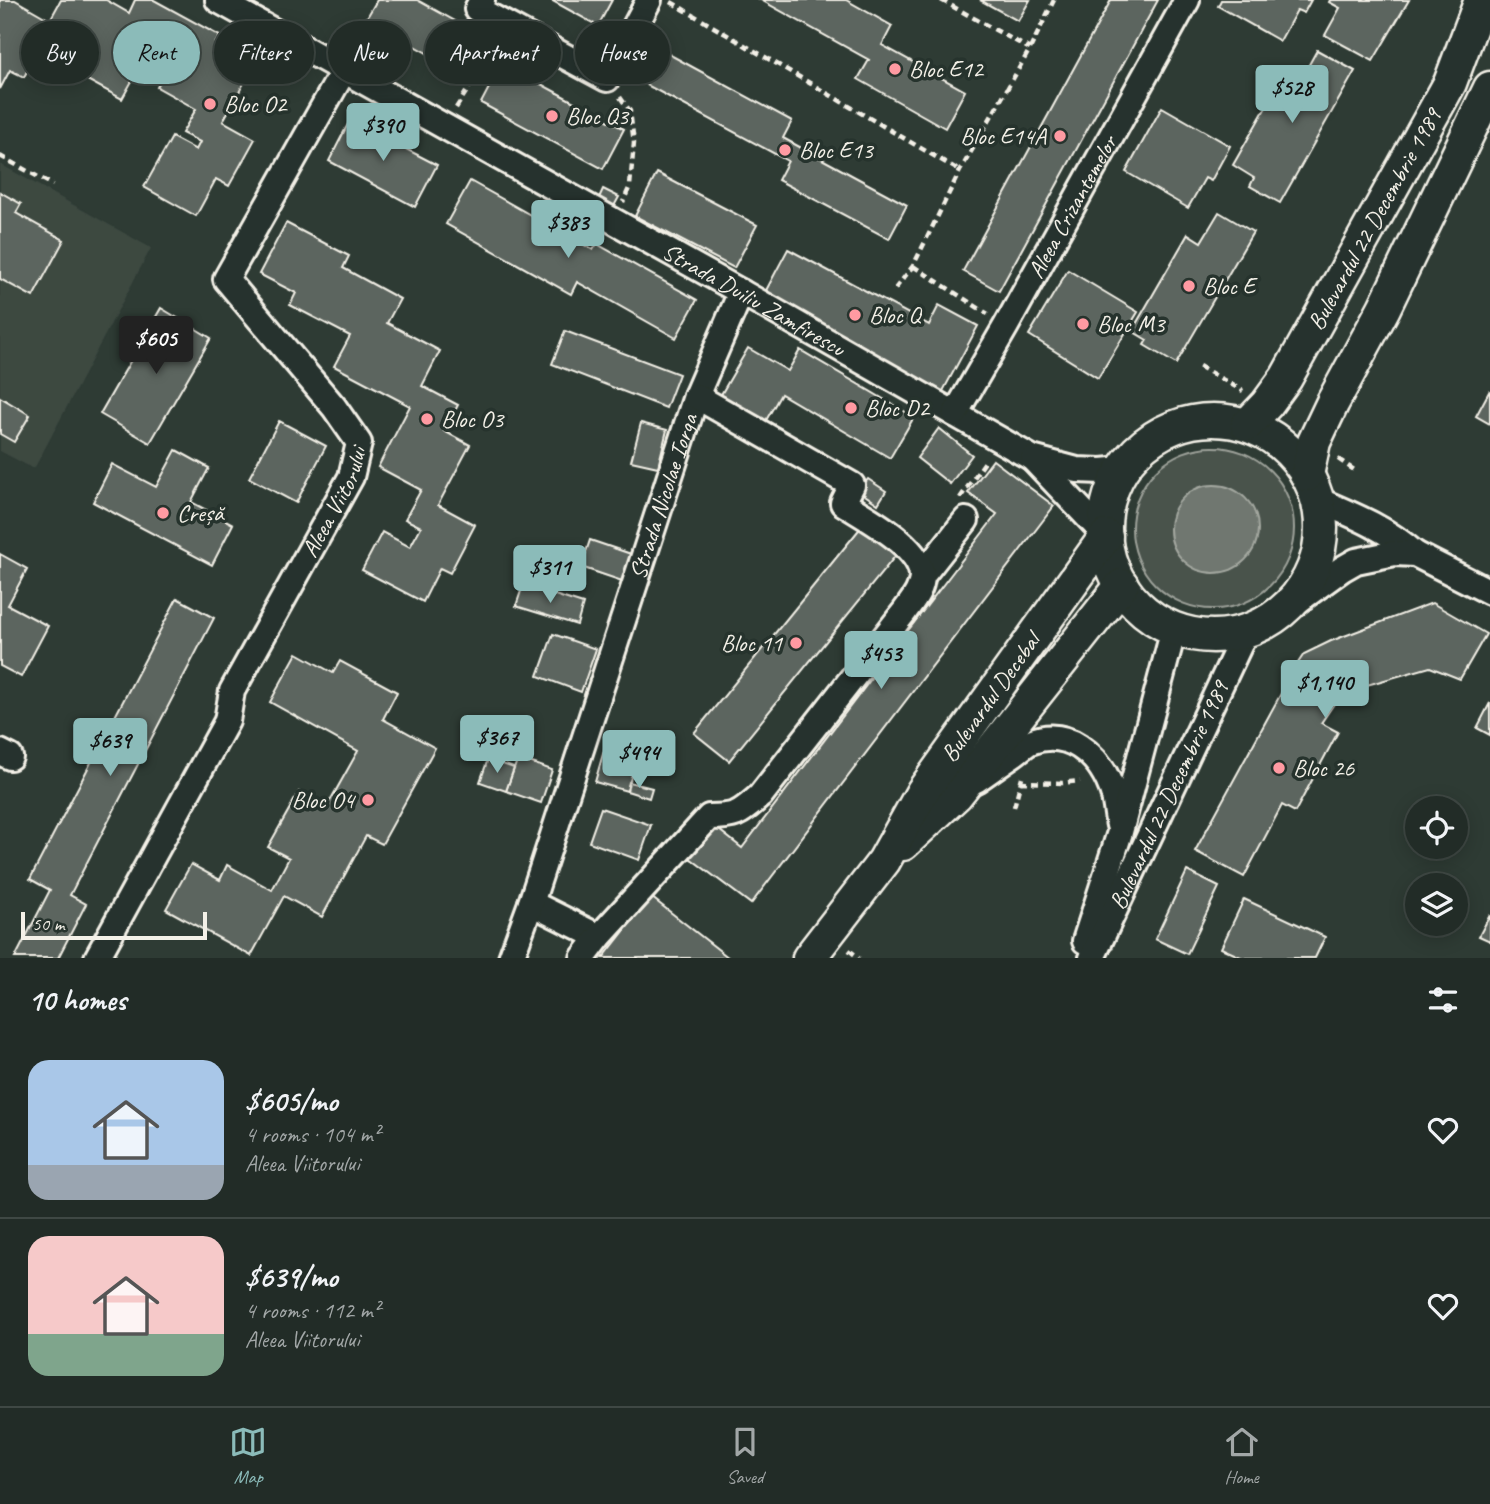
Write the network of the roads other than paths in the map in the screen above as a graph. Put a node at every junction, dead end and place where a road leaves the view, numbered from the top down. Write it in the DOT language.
graph roads {
  1 [pos="218,0"];
  2 [pos="482,0"];
  3 [pos="649,0"];
  4 [pos="1187,0"];
  5 [pos="1481,0"];
  6 [pos="328,61"];
  7 [pos="336,84"];
  8 [pos="369,84"];
  9 [pos="1490,88"];
  10 [pos="741,292"];
  11 [pos="696,396"];
  12 [pos="955,414"];
  13 [pos="1247,425"];
  14 [pos="1032,458"];
  15 [pos="1123,468"];
  16 [pos="1312,488"];
  17 [pos="967,520"];
  18 [pos="1106,536"];
  19 [pos="1415,554"];
  20 [pos="922,576"];
  21 [pos="1122,586"];
  22 [pos="1490,592"];
  23 [pos="1281,612"];
  24 [pos="1174,629"];
  25 [pos="1246,631"];
  26 [pos="956,795"];
  27 [pos="1120,832"];
  28 [pos="884,861"];
  29 [pos="531,902"];
  30 [pos="599,937"];
  31 [pos="97,958"];
  32 [pos="511,958"];
  33 [pos="583,958"];
  34 [pos="809,958"];
  35 [pos="1080,958"];
  36 [pos="1092,958"];
  1 -- 6 [label="street, Strada Duiliu Zamfirescu"];
  2 -- 3 [label="street"];
  4 -- 12 [label="street, Aleea Crizantemelor"];
  5 -- 13 [label="main road, Bulevardul 22 Decembrie 1989"];
  7 -- 31 [label="street, Aleea Viitorului"];
  8 -- 10 [label="street, Strada Duiliu Zamfirescu"];
  9 -- 16 [label="main road, Bulevardul 22 Decembrie 1989"];
  10 -- 11 [label="street, Strada Nicolae Iorga"];
  10 -- 12 [label="street, Strada Duiliu Zamfirescu"];
  11 -- 20 [label="street"];
  11 -- 29 [label="street, Strada Nicolae Iorga"];
  12 -- 14 [label="street, Strada Duiliu Zamfirescu"];
  13 -- 15 [label="main road"];
  13 -- 16 [label="main road"];
  14 -- 15 [label="street"];
  14 -- 18 [label="street"];
  15 -- 18 [label="main road"];
  16 -- 19 [label="street"];
  16 -- 23 [label="main road"];
  17 -- 20 [label="street"];
  18 -- 21 [label="main road"];
  18 -- 28 [label="main road, Bulevardul Decebal"];
  19 -- 22 [label="street"];
  19 -- 23 [label="street"];
  20 -- 30 [label="street"];
  21 -- 24 [label="main road"];
  21 -- 26 [label="main road, Bulevardul Decebal"];
  23 -- 25 [label="main road"];
  24 -- 25 [label="main road"];
  24 -- 27 [label="street, Bulevardul 22 Decembrie 1989"];
  25 -- 36 [label="street, Bulevardul 22 Decembrie 1989"];
  26 -- 27 [label="street"];
  26 -- 28 [label="main road, Bulevardul Decebal"];
  27 -- 35 [label="street, Bulevardul 22 Decembrie 1989"];
  28 -- 34 [label="main road, Bulevardul Decebal"];
  29 -- 30 [label="street"];
  29 -- 32 [label="street, Strada Nicolae Iorga"];
  30 -- 33 [label="street"];
}
